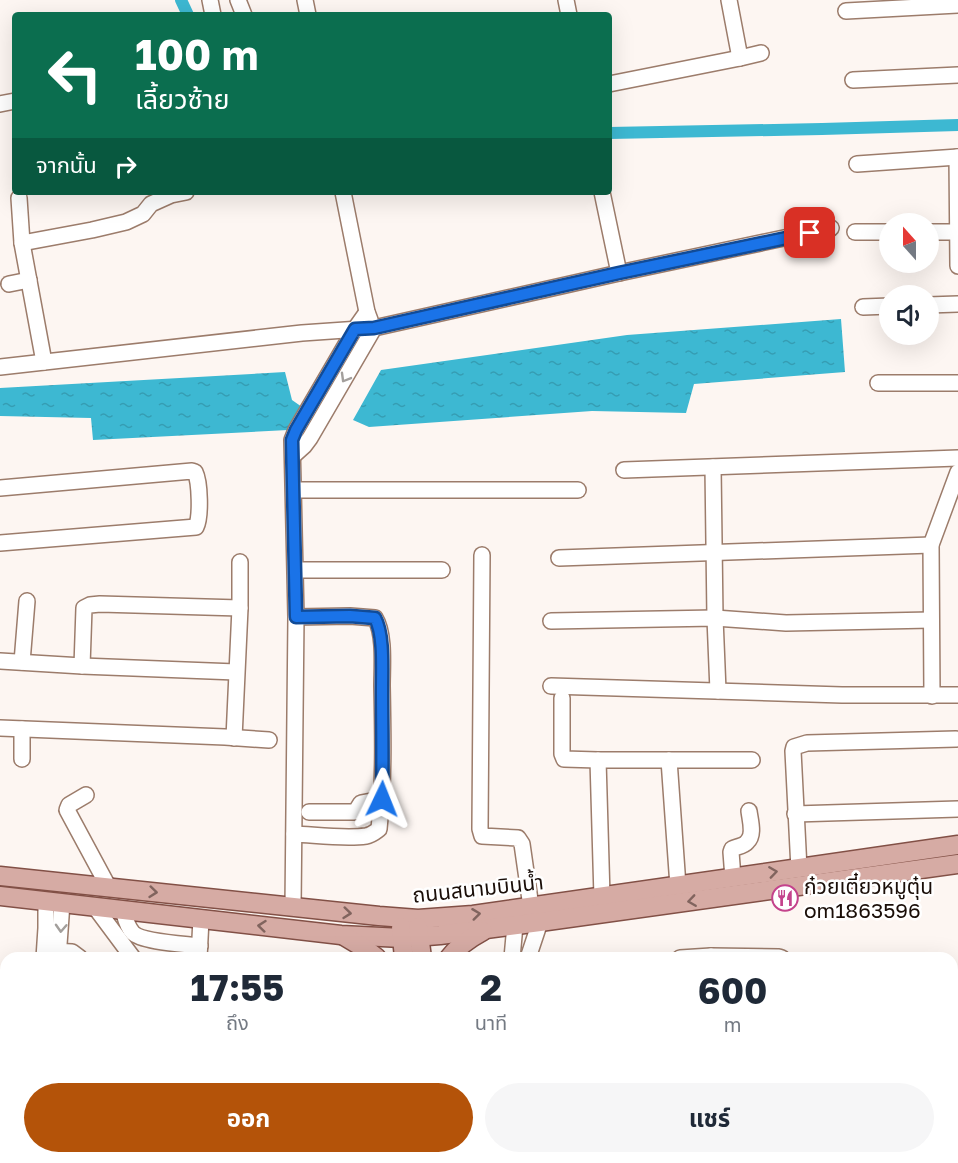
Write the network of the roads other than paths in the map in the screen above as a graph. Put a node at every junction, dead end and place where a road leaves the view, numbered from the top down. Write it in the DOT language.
graph roads {
  1 [pos="729,0"];
  2 [pos="958,6"];
  3 [pos="846,11"];
  4 [pos="761,53"];
  5 [pos="740,58"];
  6 [pos="958,75"];
  7 [pos="853,80"];
  8 [pos="612,83"];
  9 [pos="957,158"];
  10 [pos="856,164"];
  11 [pos="171,195"];
  12 [pos="344,195"];
  13 [pos="603,195"];
  14 [pos="19,198"];
  15 [pos="831,228"];
  16 [pos="855,232"];
  17 [pos="879,232"];
  18 [pos="939,232"];
  19 [pos="957,232"];
  20 [pos="22,243"];
  21 [pos="958,266"];
  22 [pos="619,273"];
  23 [pos="29,280"];
  24 [pos="9,284"];
  25 [pos="958,304"];
  26 [pos="939,305"];
  27 [pos="879,306"];
  28 [pos="863,307"];
  29 [pos="367,312"];
  30 [pos="374,328"];
  31 [pos="355,329"];
  32 [pos="44,362"];
  33 [pos="0,367"];
  34 [pos="878,383"];
  35 [pos="958,383"];
  36 [pos="294,455"];
  37 [pos="958,458"];
  38 [pos="713,467"];
  39 [pos="624,470"];
  40 [pos="958,472"];
  41 [pos="0,488"];
  42 [pos="294,490"];
  43 [pos="578,490"];
  44 [pos="0,543"];
  45 [pos="932,545"];
  46 [pos="715,552"];
  47 [pos="482,555"];
  48 [pos="559,558"];
  49 [pos="240,562"];
  50 [pos="296,570"];
  51 [pos="442,570"];
  52 [pos="27,601"];
  53 [pos="240,608"];
  54 [pos="296,617"];
  55 [pos="714,618"];
  56 [pos="931,620"];
  57 [pos="551,621"];
  58 [pos="0,660"];
  59 [pos="22,662"];
  60 [pos="82,666"];
  61 [pos="236,672"];
  62 [pos="551,686"];
  63 [pos="718,691"];
  64 [pos="958,695"];
  65 [pos="932,696"];
  66 [pos="562,698"];
  67 [pos="0,728"];
  68 [pos="22,729"];
  69 [pos="234,738"];
  70 [pos="956,739"];
  71 [pos="269,740"];
  72 [pos="22,759"];
  73 [pos="598,760"];
  74 [pos="669,760"];
  75 [pos="752,760"];
  76 [pos="86,795"];
  77 [pos="382,799"];
  78 [pos="958,809"];
  79 [pos="748,811"];
  80 [pos="309,812"];
  81 [pos="795,814"];
  82 [pos="294,834"];
  83 [pos="955,855"];
  84 [pos="799,869"];
  85 [pos="0,876"];
  86 [pos="733,878"];
  87 [pos="32,879"];
  88 [pos="62,883"];
  89 [pos="678,886"];
  90 [pos="109,888"];
  91 [pos="0,896"];
  92 [pos="602,897"];
  93 [pos="45,901"];
  94 [pos="95,907"];
  95 [pos="293,908"];
  96 [pos="123,910"];
  97 [pos="535,914"];
  98 [pos="201,919"];
  99 [pos="515,925"];
  100 [pos="410,928"];
  101 [pos="487,928"];
  102 [pos="341,935"];
  103 [pos="51,952"];
  104 [pos="129,952"];
  105 [pos="199,952"];
  106 [pos="369,952"];
  107 [pos="405,952"];
  108 [pos="420,952"];
  109 [pos="454,952"];
  110 [pos="513,952"];
  111 [pos="529,952"];
  1 -- 5 [label="street"];
  2 -- 3 [label="street"];
  4 -- 5 [label="street"];
  5 -- 8 [label="street"];
  6 -- 7 [label="street"];
  9 -- 10 [label="street"];
  9 -- 19 [label="street"];
  11 -- 20 [label="street"];
  12 -- 29 [label="street"];
  13 -- 22 [label="street"];
  14 -- 20 [label="street"];
  15 -- 22 [label="street"];
  16 -- 17 [label="street"];
  18 -- 19 [label="street"];
  19 -- 21 [label="street"];
  20 -- 23 [label="street"];
  22 -- 30 [label="street"];
  23 -- 24 [label="street"];
  23 -- 32 [label="street"];
  25 -- 26 [label="street"];
  27 -- 28 [label="street"];
  29 -- 30 [label="street"];
  29 -- 31 [label="street"];
  30 -- 31 [label="street"];
  30 -- 36 [label="street, one-way"];
  31 -- 32 [label="street"];
  31 -- 36 [label="street"];
  32 -- 33 [label="street"];
  34 -- 35 [label="street"];
  36 -- 42 [label="street"];
  37 -- 38 [label="street"];
  38 -- 39 [label="street"];
  38 -- 46 [label="street"];
  40 -- 45 [label="street"];
  41 -- 44 [label="street"];
  42 -- 43 [label="street"];
  42 -- 50 [label="street"];
  45 -- 46 [label="street"];
  45 -- 56 [label="street"];
  46 -- 48 [label="street"];
  46 -- 55 [label="street"];
  47 -- 97 [label="street"];
  49 -- 53 [label="street"];
  50 -- 51 [label="street"];
  50 -- 54 [label="street"];
  52 -- 59 [label="street"];
  53 -- 60 [label="street"];
  53 -- 61 [label="street"];
  54 -- 77 [label="street"];
  54 -- 82 [label="street"];
  55 -- 56 [label="street"];
  55 -- 57 [label="street"];
  55 -- 63 [label="street"];
  56 -- 65 [label="street"];
  58 -- 59 [label="street"];
  59 -- 60 [label="street"];
  60 -- 61 [label="street"];
  61 -- 69 [label="street"];
  62 -- 63 [label="street"];
  63 -- 65 [label="street"];
  64 -- 65 [label="street"];
  66 -- 73 [label="street"];
  67 -- 68 [label="street"];
  68 -- 69 [label="street"];
  68 -- 72 [label="street"];
  69 -- 71 [label="street"];
  70 -- 81 [label="street"];
  73 -- 74 [label="street"];
  73 -- 92 [label="street"];
  74 -- 75 [label="street"];
  74 -- 89 [label="street"];
  76 -- 90 [label="street"];
  77 -- 80 [label="street"];
  77 -- 82 [label="street"];
  78 -- 81 [label="street"];
  79 -- 86 [label="street"];
  81 -- 84 [label="street"];
  82 -- 95 [label="street"];
  83 -- 84 [label="main road, ถนนสนามบินน้ำ"];
  83 -- 97 [label="main road, ถนนสนามบินน้ำ, one-way"];
  86 -- 84 [label="main road, ถนนสนามบินน้ำ, one-way"];
  85 -- 87 [label="main road, ถนนสนามบินน้ำ"];
  86 -- 89 [label="main road, ถนนสนามบินน้ำ"];
  87 -- 88 [label="main road, ถนนสนามบินน้ำ"];
  87 -- 93 [label="main road"];
  88 -- 90 [label="main road, ถนนสนามบินน้ำ"];
  88 -- 93 [label="main road"];
  89 -- 92 [label="main road, ถนนสนามบินน้ำ"];
  90 -- 95 [label="main road, ถนนสนามบินน้ำ, one-way"];
  91 -- 93 [label="main road, ถนนสนามบินน้ำ"];
  92 -- 97 [label="main road, ถนนสนามบินน้ำ"];
  93 -- 94 [label="main road, ถนนสนามบินน้ำ"];
  93 -- 103 [label="street"];
  94 -- 96 [label="main road, ถนนสนามบินน้ำ"];
  94 -- 104 [label="street"];
  95 -- 100 [label="main road, ถนนสนามบินน้ำ, one-way"];
  96 -- 98 [label="main road, ถนนสนามบินน้ำ"];
  96 -- 105 [label="street"];
  97 -- 99 [label="main road, ถนนสนามบินน้ำ"];
  100 -- 97 [label="main road, ถนนสนามบินน้ำ, one-way"];
  97 -- 111 [label="street"];
  102 -- 98 [label="main road, ถนนสนามบินน้ำ, one-way"];
  98 -- 105 [label="street"];
  99 -- 101 [label="main road, ถนนสนามบินน้ำ"];
  99 -- 110 [label="street"];
  100 -- 101 [label="main road, ถนนสนามบินน้ำ"];
  100 -- 102 [label="main road, ถนนสนามบินน้ำ"];
  100 -- 107 [label="main road"];
  100 -- 108 [label="main road"];
  101 -- 109 [label="main road"];
  102 -- 106 [label="main road"];
}
